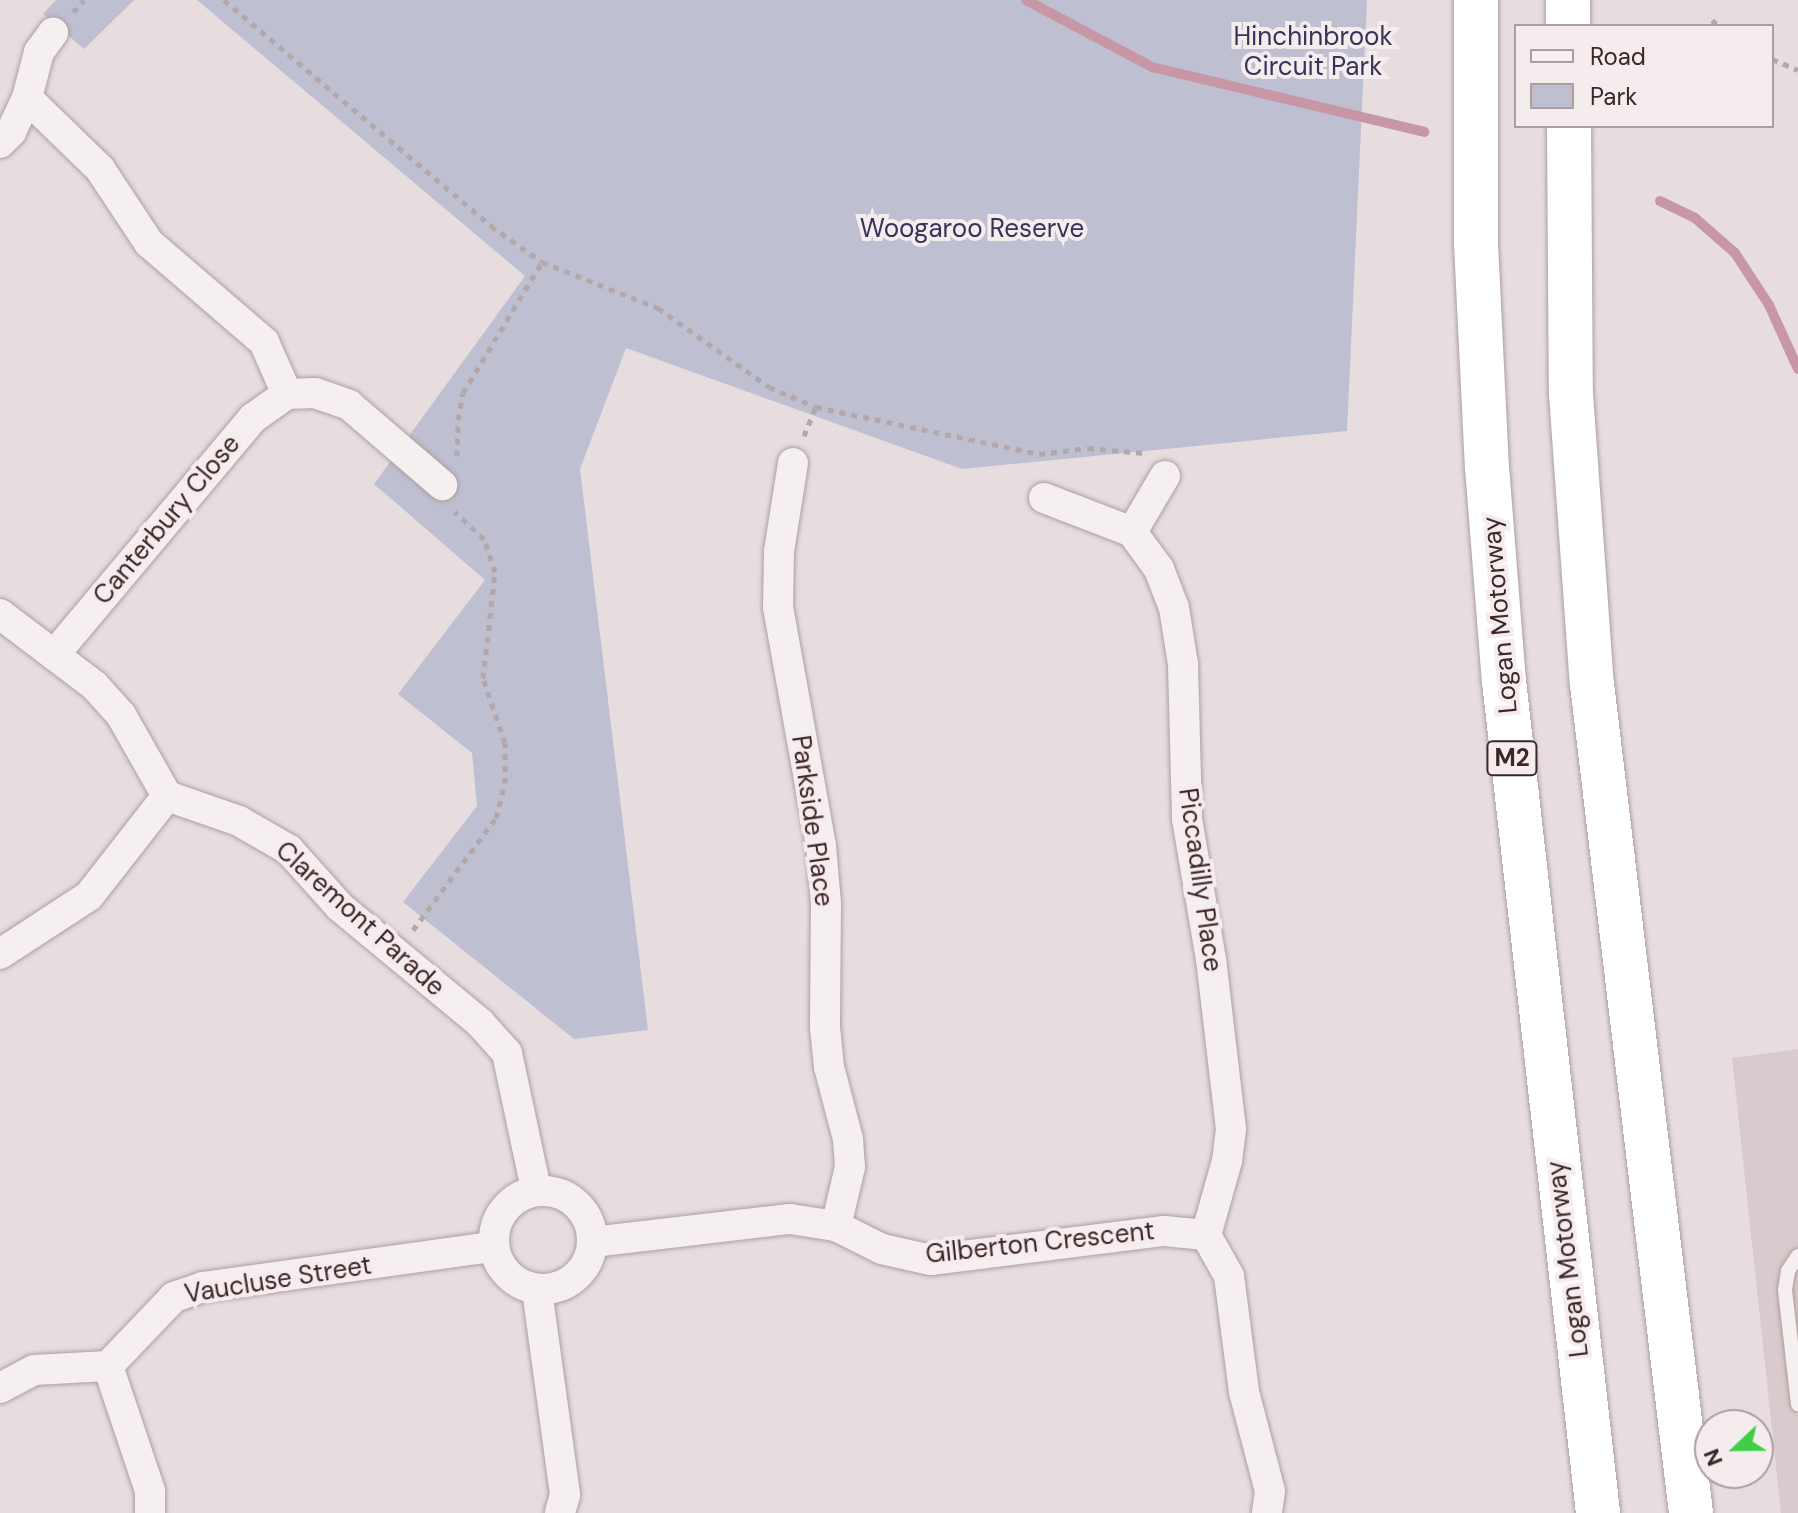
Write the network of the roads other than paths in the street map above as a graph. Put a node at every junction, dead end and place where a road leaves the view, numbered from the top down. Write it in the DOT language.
graph roads {
  1 [pos="1476,0"];
  2 [pos="1568,0"];
  3 [pos="1568,24"];
  4 [pos="53,33"];
  5 [pos="27,98"];
  6 [pos="1569,128"];
  7 [pos="0,143"];
  8 [pos="287,394"];
  9 [pos="793,463"];
  10 [pos="1165,476"];
  11 [pos="442,485"];
  12 [pos="1044,498"];
  13 [pos="1132,532"];
  14 [pos="0,614"];
  15 [pos="54,655"];
  16 [pos="167,796"];
  17 [pos="0,954"];
  18 [pos="536,1190"];
  19 [pos="836,1226"];
  20 [pos="1206,1235"];
  21 [pos="593,1242"];
  22 [pos="493,1247"];
  23 [pos="1798,1256"];
  24 [pos="537,1290"];
  25 [pos="108,1366"];
  26 [pos="0,1388"];
  27 [pos="1798,1404"];
  28 [pos="150,1513"];
  29 [pos="560,1513"];
  30 [pos="1267,1513"];
  31 [pos="1598,1513"];
  32 [pos="1691,1513"];
  1 -- 31 [label="highway, Logan Motorway / M2"];
  2 -- 3 [label="highway"];
  4 -- 5 [label="street"];
  5 -- 7 [label="street"];
  5 -- 8 [label="street"];
  6 -- 32 [label="highway"];
  8 -- 11 [label="street"];
  8 -- 15 [label="street, Canterbury Close"];
  9 -- 19 [label="street, Parkside Place"];
  10 -- 13 [label="street"];
  12 -- 13 [label="street"];
  13 -- 20 [label="street, Piccadilly Place"];
  14 -- 15 [label="street"];
  15 -- 16 [label="street"];
  16 -- 17 [label="street"];
  16 -- 18 [label="street, Claremont Parade"];
  18 -- 21 [label="street"];
  18 -- 22 [label="street"];
  19 -- 20 [label="street, Gilberton Crescent"];
  19 -- 21 [label="street, Gilberton Crescent"];
  20 -- 30 [label="street"];
  21 -- 24 [label="street"];
  22 -- 24 [label="street"];
  22 -- 25 [label="street, Vaucluse Street"];
  23 -- 27 [label="lane"];
  24 -- 29 [label="street"];
  25 -- 26 [label="street"];
  25 -- 28 [label="street"];
}
